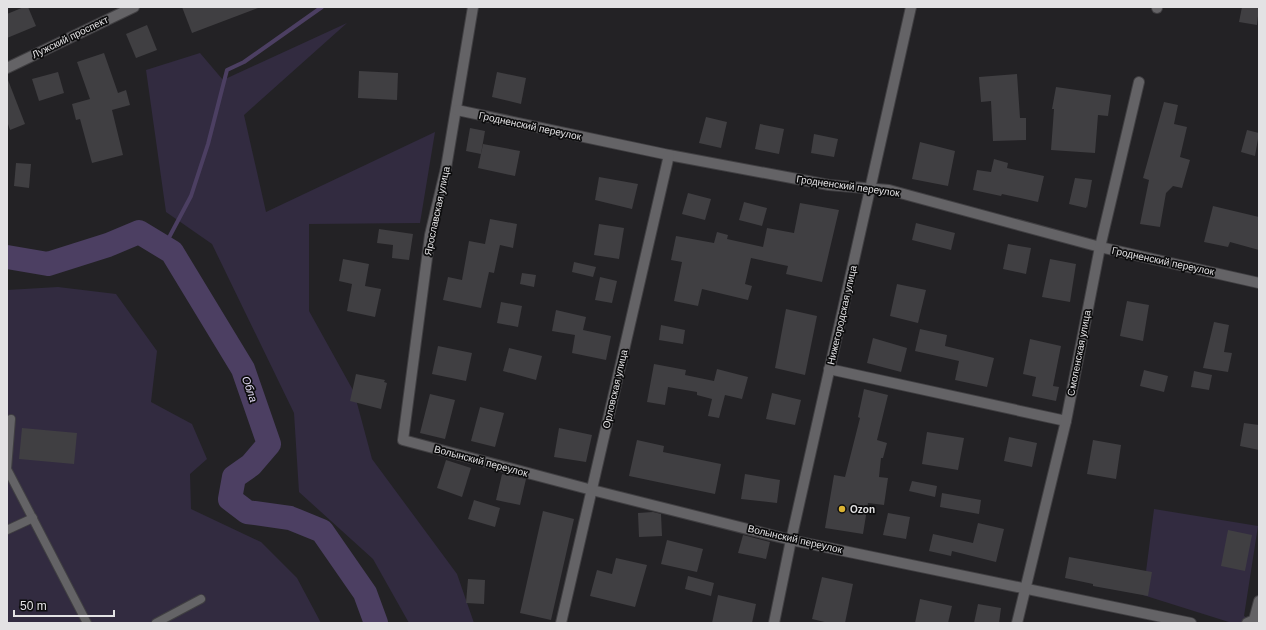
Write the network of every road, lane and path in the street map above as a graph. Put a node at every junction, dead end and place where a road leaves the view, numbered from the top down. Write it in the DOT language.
graph roads {
  1 [pos="134,7"];
  2 [pos="473,7"];
  3 [pos="911,7"];
  4 [pos="7,68"];
  5 [pos="1140,82"];
  6 [pos="457,110"];
  7 [pos="668,156"];
  8 [pos="872,188"];
  9 [pos="1100,247"];
  10 [pos="1259,283"];
  11 [pos="829,369"];
  12 [pos="11,419"];
  13 [pos="1066,421"];
  14 [pos="403,440"];
  15 [pos="592,490"];
  16 [pos="33,518"];
  17 [pos="7,530"];
  18 [pos="791,540"];
  19 [pos="1026,589"];
  20 [pos="201,599"];
  21 [pos="1259,601"];
  22 [pos="1251,622"];
  23 [pos="87,623"];
  24 [pos="156,623"];
  25 [pos="561,623"];
  26 [pos="774,623"];
  27 [pos="1017,623"];
  28 [pos="1191,623"];
  1 -- 4 [label="street, Лужский проспект"];
  2 -- 6 [label="street, Ярославская улица"];
  3 -- 8 [label="street, Нижегородская улица"];
  5 -- 9 [label="street, Смоленская улица"];
  6 -- 7 [label="street, Гродненский переулок"];
  6 -- 14 [label="street, Ярославская улица"];
  7 -- 8 [label="street, Гродненский переулок"];
  7 -- 15 [label="street, Орловская улица"];
  8 -- 9 [label="street, Гродненский переулок"];
  8 -- 11 [label="street, Нижегородская улица"];
  9 -- 10 [label="street, Гродненский переулок"];
  9 -- 13 [label="street, Смоленская улица"];
  11 -- 13 [label="street"];
  11 -- 18 [label="street, Нижегородская улица"];
  12 -- 16 [label="lane"];
  13 -- 19 [label="street, Смоленская улица"];
  14 -- 15 [label="street, Волынский переулок"];
  15 -- 18 [label="street, Волынский переулок"];
  15 -- 25 [label="street, Орловская улица"];
  16 -- 17 [label="lane"];
  16 -- 23 [label="lane"];
  18 -- 19 [label="street, Волынский переулок"];
  18 -- 26 [label="street, Нижегородская улица"];
  19 -- 27 [label="street, Смоленская улица"];
  19 -- 28 [label="street, Волынский переулок"];
  20 -- 24 [label="lane"];
  21 -- 22 [label="street"];
}
